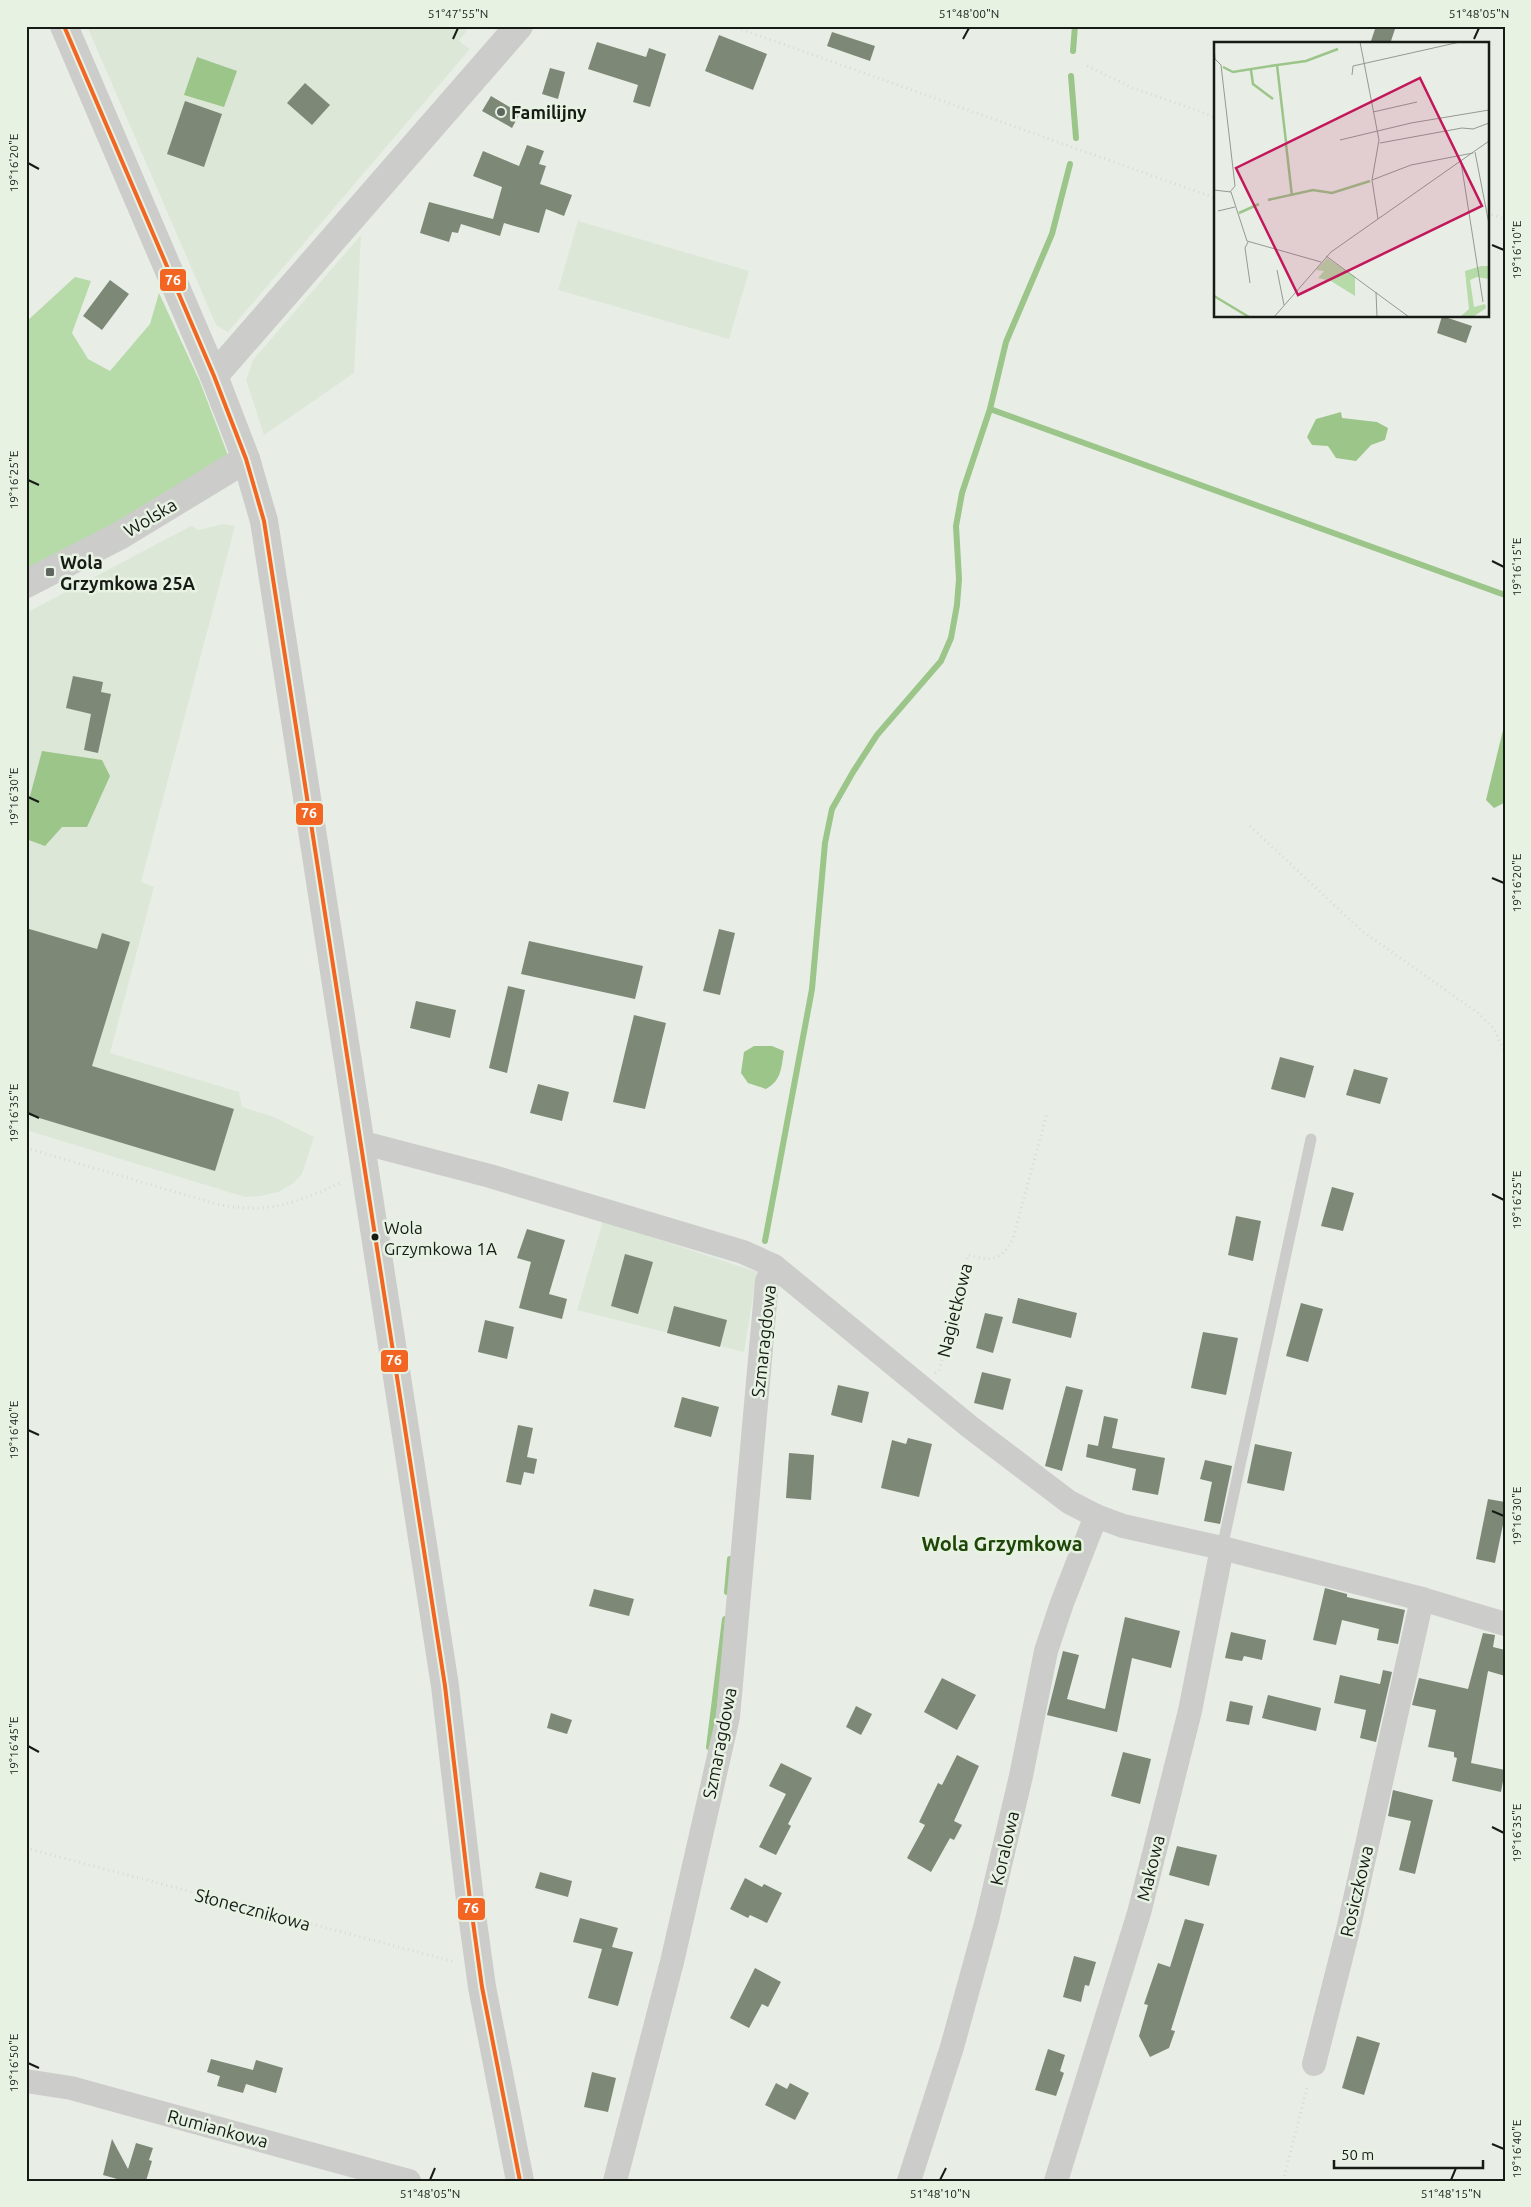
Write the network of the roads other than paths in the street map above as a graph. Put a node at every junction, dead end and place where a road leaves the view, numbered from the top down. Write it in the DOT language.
graph roads {
  1 [pos="64,26"];
  2 [pos="519,26"];
  3 [pos="214,376"];
  4 [pos="246,459"];
  5 [pos="26,584"];
  6 [pos="1311,1139"];
  7 [pos="360,1142"];
  8 [pos="774,1266"];
  9 [pos="1096,1516"];
  10 [pos="1222,1548"];
  11 [pos="1422,1599"];
  12 [pos="1505,1624"];
  13 [pos="1314,2064"];
  14 [pos="26,2081"];
  15 [pos="409,2181"];
  16 [pos="520,2181"];
  17 [pos="615,2181"];
  18 [pos="910,2181"];
  19 [pos="1056,2181"];
  1 -- 3 [label="street"];
  2 -- 3 [label="street"];
  3 -- 4 [label="street"];
  4 -- 5 [label="street, Wolska"];
  4 -- 7 [label="street"];
  6 -- 10 [label="lane"];
  7 -- 8 [label="street"];
  7 -- 16 [label="street"];
  8 -- 9 [label="street"];
  8 -- 17 [label="street, Szmaragdowa"];
  9 -- 10 [label="street"];
  9 -- 18 [label="street, Koralowa"];
  10 -- 11 [label="street"];
  10 -- 19 [label="street, Makowa"];
  11 -- 12 [label="street"];
  11 -- 13 [label="street, Rosiczkowa"];
  14 -- 15 [label="street, Rumiankowa"];
}
